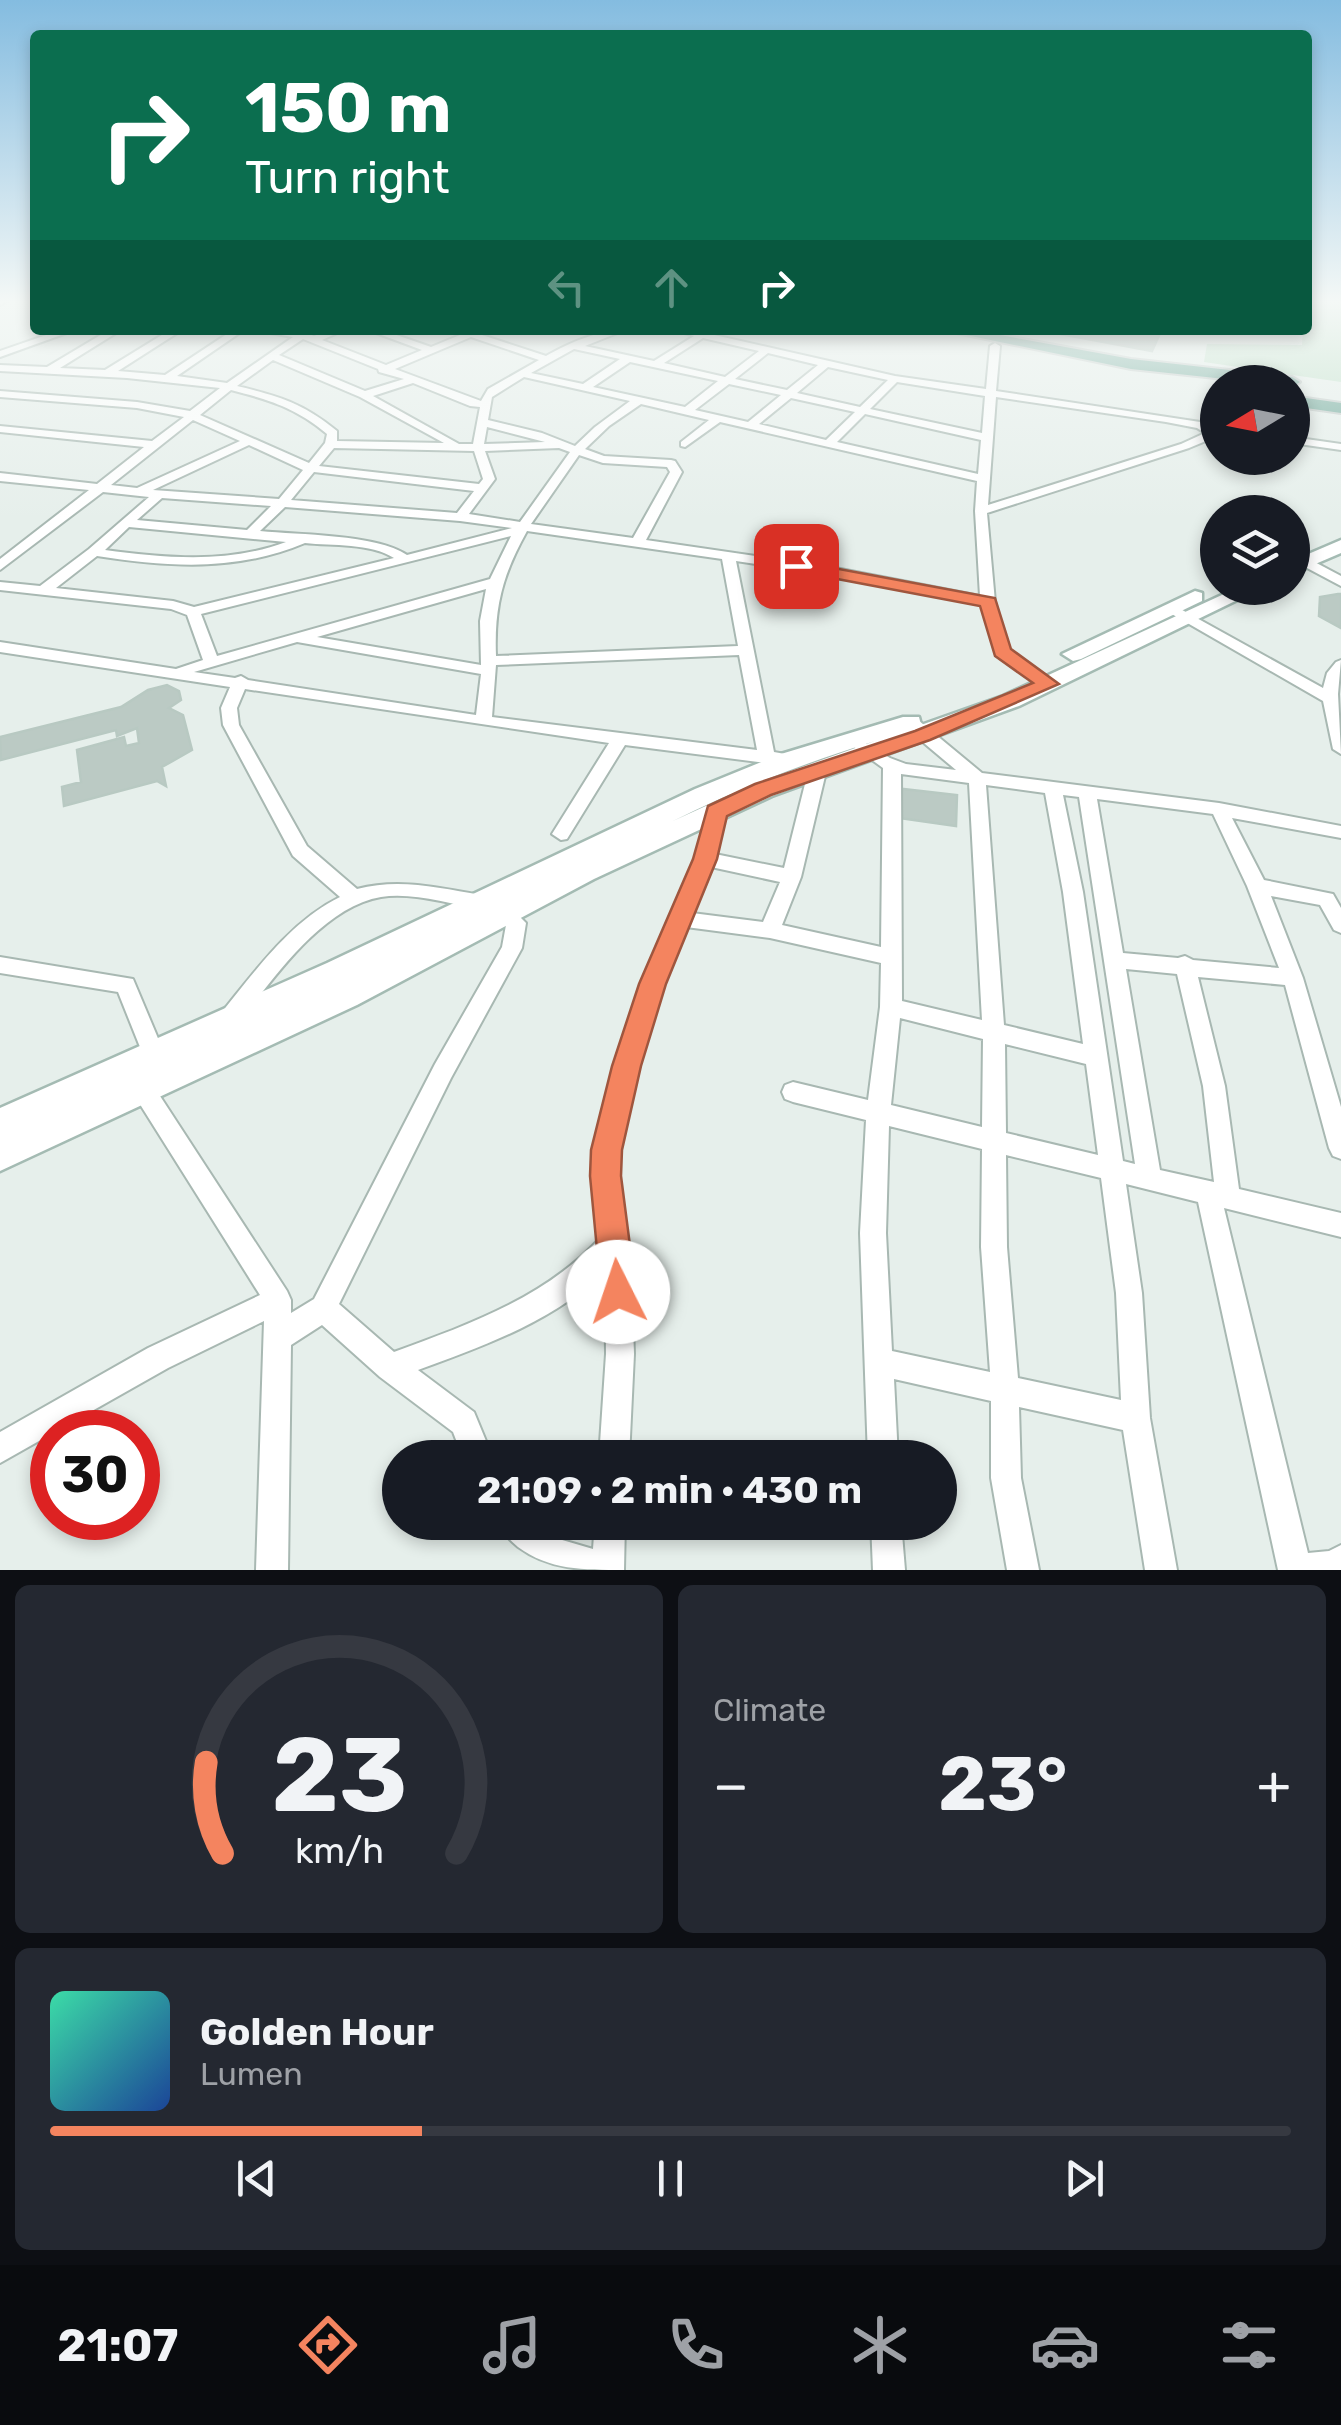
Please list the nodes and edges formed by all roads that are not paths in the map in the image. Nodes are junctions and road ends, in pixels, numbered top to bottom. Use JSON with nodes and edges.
{"nodes":[{"id":1,"x":86,"y":373,"type":"edge"},
{"id":2,"x":108,"y":373,"type":"edge"},
{"id":3,"x":174,"y":373,"type":"edge"},
{"id":4,"x":246,"y":373,"type":"edge"},
{"id":5,"x":313,"y":373,"type":"edge"},
{"id":6,"x":393,"y":373,"type":"edge"},
{"id":7,"x":518,"y":373,"type":"edge"},
{"id":8,"x":526,"y":373,"type":"edge"},
{"id":9,"x":606,"y":373,"type":"edge"},
{"id":10,"x":694,"y":373,"type":"edge"},
{"id":11,"x":735,"y":373,"type":"edge"},
{"id":12,"x":814,"y":373,"type":"edge"},
{"id":13,"x":866,"y":373,"type":"edge"},
{"id":14,"x":994,"y":373,"type":"edge"},
{"id":15,"x":1163,"y":373,"type":"edge"},
{"id":16,"x":1167,"y":373,"type":"edge"},
{"id":17,"x":105,"y":375,"type":"junction"},
{"id":18,"x":1186,"y":377,"type":"junction"},
{"id":19,"x":1200,"y":378,"type":"edge"},
{"id":20,"x":1200,"y":379,"type":"edge"},
{"id":21,"x":164,"y":380,"type":"junction"},
{"id":22,"x":413,"y":380,"type":"junction"},
{"id":23,"x":726,"y":380,"type":"junction"},
{"id":24,"x":895,"y":380,"type":"junction"},
{"id":25,"x":1200,"y":381,"type":"edge"},
{"id":26,"x":231,"y":385,"type":"junction"},
{"id":27,"x":587,"y":386,"type":"junction"},
{"id":28,"x":788,"y":394,"type":"junction"},
{"id":29,"x":1310,"y":394,"type":"edge"},
{"id":30,"x":364,"y":395,"type":"junction"},
{"id":31,"x":2,"y":396,"type":"edge"},
{"id":32,"x":993,"y":396,"type":"junction"},
{"id":33,"x":641,"y":398,"type":"junction"},
{"id":34,"x":1341,"y":402,"type":"edge"},
{"id":35,"x":485,"y":404,"type":"junction"},
{"id":36,"x":689,"y":409,"type":"junction"},
{"id":37,"x":864,"y":411,"type":"junction"},
{"id":38,"x":192,"y":415,"type":"junction"},
{"id":39,"x":719,"y":417,"type":"junction"},
{"id":40,"x":481,"y":422,"type":"junction"},
{"id":41,"x":751,"y":425,"type":"junction"},
{"id":42,"x":1200,"y":428,"type":"edge"},
{"id":43,"x":0,"y":430,"type":"edge"},
{"id":44,"x":987,"y":438,"type":"junction"},
{"id":45,"x":1200,"y":440,"type":"edge"},
{"id":46,"x":249,"y":441,"type":"junction"},
{"id":47,"x":1310,"y":443,"type":"edge"},
{"id":48,"x":331,"y":444,"type":"junction"},
{"id":49,"x":685,"y":444,"type":"dead end"},
{"id":50,"x":828,"y":444,"type":"junction"},
{"id":51,"x":154,"y":445,"type":"junction"},
{"id":52,"x":560,"y":445,"type":"junction"},
{"id":53,"x":459,"y":447,"type":"junction"},
{"id":54,"x":478,"y":447,"type":"junction"},
{"id":55,"x":1341,"y":447,"type":"edge"},
{"id":56,"x":536,"y":448,"type":"junction"},
{"id":57,"x":572,"y":456,"type":"junction"},
{"id":58,"x":309,"y":468,"type":"junction"},
{"id":59,"x":0,"y":477,"type":"edge"},
{"id":60,"x":983,"y":479,"type":"junction"},
{"id":61,"x":102,"y":486,"type":"junction"},
{"id":62,"x":484,"y":488,"type":"junction"},
{"id":63,"x":139,"y":492,"type":"junction"},
{"id":64,"x":159,"y":494,"type":"junction"},
{"id":65,"x":284,"y":501,"type":"junction"},
{"id":66,"x":981,"y":511,"type":"junction"},
{"id":67,"x":460,"y":516,"type":"junction"},
{"id":68,"x":126,"y":523,"type":"junction"},
{"id":69,"x":523,"y":528,"type":"junction"},
{"id":70,"x":1341,"y":533,"type":"edge"},
{"id":71,"x":250,"y":534,"type":"junction"},
{"id":72,"x":305,"y":539,"type":"junction"},
{"id":73,"x":638,"y":542,"type":"junction"},
{"id":74,"x":1341,"y":546,"type":"edge"},
{"id":75,"x":1310,"y":551,"type":"edge"},
{"id":76,"x":94,"y":552,"type":"junction"},
{"id":77,"x":1310,"y":555,"type":"edge"},
{"id":78,"x":728,"y":556,"type":"junction"},
{"id":79,"x":406,"y":560,"type":"junction"},
{"id":80,"x":0,"y":566,"type":"edge"},
{"id":81,"x":1310,"y":566,"type":"edge"},
{"id":82,"x":495,"y":582,"type":"junction"},
{"id":83,"x":1341,"y":582,"type":"edge"},
{"id":84,"x":0,"y":586,"type":"edge"},
{"id":85,"x":43,"y":591,"type":"junction"},
{"id":86,"x":1200,"y":598,"type":"edge"},
{"id":87,"x":988,"y":602,"type":"junction"},
{"id":88,"x":1201,"y":605,"type":"edge"},
{"id":89,"x":193,"y":612,"type":"junction"},
{"id":90,"x":1180,"y":612,"type":"junction"},
{"id":91,"x":290,"y":637,"type":"junction"},
{"id":92,"x":0,"y":646,"type":"edge"},
{"id":93,"x":746,"y":650,"type":"junction"},
{"id":94,"x":211,"y":660,"type":"junction"},
{"id":95,"x":1341,"y":665,"type":"edge"},
{"id":96,"x":488,"y":666,"type":"junction"},
{"id":97,"x":180,"y":671,"type":"junction"},
{"id":98,"x":1039,"y":680,"type":"junction"},
{"id":99,"x":241,"y":681,"type":"junction"},
{"id":100,"x":1331,"y":698,"type":"junction"},
{"id":101,"x":483,"y":721,"type":"junction"},
{"id":102,"x":916,"y":729,"type":"junction"},
{"id":103,"x":621,"y":738,"type":"junction"},
{"id":104,"x":1341,"y":750,"type":"edge"},
{"id":105,"x":872,"y":753,"type":"junction"},
{"id":106,"x":778,"y":758,"type":"junction"},
{"id":107,"x":817,"y":772,"type":"junction"},
{"id":108,"x":977,"y":778,"type":"junction"},
{"id":109,"x":1053,"y":789,"type":"junction"},
{"id":110,"x":1088,"y":792,"type":"junction"},
{"id":111,"x":1220,"y":809,"type":"junction"},
{"id":112,"x":716,"y":811,"type":"junction"},
{"id":113,"x":1341,"y":832,"type":"edge"},
{"id":114,"x":561,"y":834,"type":"dead end"},
{"id":115,"x":705,"y":859,"type":"junction"},
{"id":116,"x":791,"y":877,"type":"junction"},
{"id":117,"x":1257,"y":886,"type":"junction"},
{"id":118,"x":352,"y":896,"type":"junction"},
{"id":119,"x":491,"y":904,"type":"junction"},
{"id":120,"x":679,"y":919,"type":"junction"},
{"id":121,"x":1341,"y":925,"type":"edge"},
{"id":122,"x":770,"y":930,"type":"junction"},
{"id":123,"x":892,"y":958,"type":"junction"},
{"id":124,"x":1116,"y":960,"type":"junction"},
{"id":125,"x":1185,"y":964,"type":"junction"},
{"id":126,"x":0,"y":965,"type":"edge"},
{"id":127,"x":1293,"y":978,"type":"junction"},
{"id":128,"x":890,"y":1006,"type":"junction"},
{"id":129,"x":226,"y":1022,"type":"junction"},
{"id":130,"x":994,"y":1032,"type":"junction"},
{"id":131,"x":154,"y":1056,"type":"junction"},
{"id":132,"x":1096,"y":1057,"type":"junction"},
{"id":133,"x":126,"y":1068,"type":"junction"},
{"id":134,"x":145,"y":1090,"type":"junction"},
{"id":135,"x":793,"y":1092,"type":"dead end"},
{"id":136,"x":878,"y":1113,"type":"junction"},
{"id":137,"x":0,"y":1124,"type":"edge"},
{"id":138,"x":995,"y":1139,"type":"junction"},
{"id":139,"x":1340,"y":1144,"type":"edge"},
{"id":140,"x":0,"y":1155,"type":"edge"},
{"id":141,"x":1110,"y":1169,"type":"junction"},
{"id":142,"x":1149,"y":1177,"type":"junction"},
{"id":143,"x":1218,"y":1194,"type":"junction"},
{"id":144,"x":1341,"y":1225,"type":"edge"},
{"id":145,"x":614,"y":1240,"type":"junction"},
{"id":146,"x":278,"y":1300,"type":"junction"},
{"id":147,"x":323,"y":1308,"type":"junction"},
{"id":148,"x":280,"y":1336,"type":"junction"},
{"id":149,"x":878,"y":1362,"type":"junction"},
{"id":150,"x":390,"y":1366,"type":"junction"},
{"id":151,"x":1005,"y":1391,"type":"junction"},
{"id":152,"x":1136,"y":1418,"type":"junction"},
{"id":153,"x":471,"y":1440,"type":"edge"},
{"id":154,"x":615,"y":1440,"type":"edge"},
{"id":155,"x":882,"y":1440,"type":"edge"},
{"id":156,"x":0,"y":1448,"type":"edge"},
{"id":157,"x":533,"y":1540,"type":"edge"},
{"id":158,"x":609,"y":1540,"type":"edge"},
{"id":159,"x":887,"y":1540,"type":"edge"},
{"id":160,"x":1336,"y":1566,"type":"edge"},
{"id":161,"x":272,"y":1570,"type":"edge"},
{"id":162,"x":608,"y":1570,"type":"edge"},
{"id":163,"x":889,"y":1570,"type":"edge"},
{"id":164,"x":1022,"y":1570,"type":"edge"},
{"id":165,"x":1161,"y":1570,"type":"edge"},
{"id":166,"x":1295,"y":1570,"type":"edge"}],
"edges":[{"from":1,"to":17,"type":"street"},
{"from":2,"to":17,"type":"street"},
{"from":3,"to":21,"type":"street"},
{"from":4,"to":26,"type":"street"},
{"from":5,"to":30,"type":"street"},
{"from":6,"to":22,"type":"street"},
{"from":7,"to":35,"type":"street"},
{"from":8,"to":27,"type":"street"},
{"from":9,"to":27,"type":"street"},
{"from":10,"to":23,"type":"street"},
{"from":11,"to":23,"type":"street"},
{"from":12,"to":28,"type":"street"},
{"from":13,"to":24,"type":"street"},
{"from":14,"to":32,"type":"street"},
{"from":15,"to":18,"type":"main road"},
{"from":16,"to":18,"type":"main road"},
{"from":17,"to":21,"type":"street"},
{"from":18,"to":19,"type":"main road"},
{"from":18,"to":20,"type":"main road"},
{"from":18,"to":25,"type":"main road"},
{"from":21,"to":26,"type":"street"},
{"from":22,"to":30,"type":"street"},
{"from":22,"to":35,"type":"street"},
{"from":23,"to":28,"type":"street"},
{"from":23,"to":36,"type":"street"},
{"from":24,"to":32,"type":"street"},
{"from":24,"to":37,"type":"street"},
{"from":26,"to":38,"type":"street"},
{"from":26,"to":48,"type":"street"},
{"from":27,"to":33,"type":"street"},
{"from":28,"to":37,"type":"street"},
{"from":28,"to":41,"type":"street"},
{"from":29,"to":34,"type":"main road"},
{"from":30,"to":53,"type":"street"},
{"from":31,"to":38,"type":"street"},
{"from":32,"to":42,"type":"street"},
{"from":32,"to":44,"type":"street"},
{"from":33,"to":36,"type":"street"},
{"from":33,"to":57,"type":"street"},
{"from":35,"to":40,"type":"street"},
{"from":36,"to":39,"type":"street"},
{"from":37,"to":44,"type":"street"},
{"from":37,"to":50,"type":"street"},
{"from":38,"to":46,"type":"street"},
{"from":38,"to":51,"type":"street"},
{"from":39,"to":41,"type":"street"},
{"from":39,"to":49,"type":"street"},
{"from":40,"to":52,"type":"street"},
{"from":40,"to":54,"type":"street"},
{"from":41,"to":50,"type":"street"},
{"from":43,"to":51,"type":"street"},
{"from":44,"to":60,"type":"street"},
{"from":45,"to":66,"type":"street"},
{"from":46,"to":58,"type":"street"},
{"from":46,"to":63,"type":"street"},
{"from":47,"to":55,"type":"street"},
{"from":48,"to":53,"type":"street"},
{"from":48,"to":58,"type":"street"},
{"from":50,"to":60,"type":"street"},
{"from":51,"to":61,"type":"street"},
{"from":52,"to":56,"type":"street"},
{"from":52,"to":57,"type":"street"},
{"from":53,"to":54,"type":"street"},
{"from":54,"to":56,"type":"street"},
{"from":54,"to":62,"type":"street"},
{"from":56,"to":57,"type":"street"},
{"from":57,"to":69,"type":"street"},
{"from":57,"to":73,"type":"street"},
{"from":58,"to":62,"type":"street"},
{"from":58,"to":65,"type":"street"},
{"from":59,"to":61,"type":"street"},
{"from":60,"to":66,"type":"street"},
{"from":61,"to":63,"type":"street"},
{"from":61,"to":80,"type":"street"},
{"from":62,"to":67,"type":"street"},
{"from":63,"to":64,"type":"street"},
{"from":64,"to":65,"type":"street"},
{"from":64,"to":68,"type":"street"},
{"from":65,"to":67,"type":"street"},
{"from":65,"to":71,"type":"street"},
{"from":66,"to":87,"type":"street"},
{"from":67,"to":69,"type":"street"},
{"from":68,"to":71,"type":"street"},
{"from":68,"to":76,"type":"street"},
{"from":69,"to":73,"type":"street"},
{"from":69,"to":79,"type":"street"},
{"from":69,"to":82,"type":"street"},
{"from":70,"to":75,"type":"main road"},
{"from":71,"to":72,"type":"street"},
{"from":72,"to":76,"type":"street"},
{"from":72,"to":79,"type":"street"},
{"from":73,"to":78,"type":"street"},
{"from":74,"to":77,"type":"main road"},
{"from":76,"to":85,"type":"street"},
{"from":78,"to":87,"type":"street"},
{"from":78,"to":93,"type":"street"},
{"from":79,"to":89,"type":"street"},
{"from":81,"to":83,"type":"street"},
{"from":82,"to":91,"type":"street"},
{"from":82,"to":96,"type":"street"},
{"from":84,"to":85,"type":"street"},
{"from":85,"to":89,"type":"street"},
{"from":86,"to":90,"type":"main road"},
{"from":87,"to":98,"type":"street"},
{"from":88,"to":90,"type":"main road"},
{"from":89,"to":94,"type":"street"},
{"from":90,"to":98,"type":"main road"},
{"from":90,"to":100,"type":"street"},
{"from":91,"to":94,"type":"street"},
{"from":91,"to":96,"type":"street"},
{"from":92,"to":97,"type":"street"},
{"from":93,"to":96,"type":"street"},
{"from":93,"to":106,"type":"street"},
{"from":94,"to":97,"type":"street"},
{"from":95,"to":100,"type":"street"},
{"from":96,"to":101,"type":"street"},
{"from":97,"to":99,"type":"street"},
{"from":98,"to":102,"type":"main road"},
{"from":99,"to":101,"type":"street"},
{"from":99,"to":118,"type":"street"},
{"from":100,"to":104,"type":"street"},
{"from":101,"to":103,"type":"street"},
{"from":102,"to":105,"type":"main road"},
{"from":102,"to":108,"type":"street"},
{"from":103,"to":106,"type":"street"},
{"from":103,"to":114,"type":"street"},
{"from":105,"to":106,"type":"main road"},
{"from":105,"to":107,"type":"main road"},
{"from":105,"to":108,"type":"street"},
{"from":105,"to":123,"type":"street"},
{"from":106,"to":119,"type":"main road"},
{"from":107,"to":112,"type":"main road"},
{"from":107,"to":116,"type":"street"},
{"from":108,"to":109,"type":"street"},
{"from":108,"to":130,"type":"street"},
{"from":109,"to":110,"type":"street"},
{"from":109,"to":132,"type":"street"},
{"from":110,"to":111,"type":"street"},
{"from":110,"to":124,"type":"street"},
{"from":111,"to":113,"type":"street"},
{"from":111,"to":117,"type":"street"},
{"from":112,"to":115,"type":"street"},
{"from":112,"to":119,"type":"main road"},
{"from":115,"to":116,"type":"street"},
{"from":115,"to":120,"type":"street"},
{"from":116,"to":122,"type":"street"},
{"from":117,"to":121,"type":"street"},
{"from":117,"to":127,"type":"street"},
{"from":118,"to":119,"type":"street"},
{"from":118,"to":129,"type":"street"},
{"from":119,"to":129,"type":"main road"},
{"from":119,"to":134,"type":"main road"},
{"from":119,"to":147,"type":"street"},
{"from":120,"to":122,"type":"street"},
{"from":120,"to":145,"type":"street"},
{"from":122,"to":123,"type":"street"},
{"from":123,"to":128,"type":"street"},
{"from":124,"to":125,"type":"street"},
{"from":124,"to":142,"type":"street"},
{"from":125,"to":127,"type":"street"},
{"from":125,"to":143,"type":"street"},
{"from":126,"to":131,"type":"street"},
{"from":127,"to":139,"type":"street"},
{"from":128,"to":130,"type":"street"},
{"from":128,"to":136,"type":"street"},
{"from":129,"to":131,"type":"main road"},
{"from":130,"to":132,"type":"street"},
{"from":130,"to":138,"type":"street"},
{"from":131,"to":133,"type":"main road"},
{"from":132,"to":141,"type":"street"},
{"from":133,"to":134,"type":"street"},
{"from":133,"to":137,"type":"main road"},
{"from":134,"to":140,"type":"main road"},
{"from":134,"to":146,"type":"street"},
{"from":135,"to":136,"type":"street"},
{"from":136,"to":138,"type":"street"},
{"from":136,"to":149,"type":"street"},
{"from":138,"to":141,"type":"street"},
{"from":138,"to":151,"type":"street"},
{"from":141,"to":142,"type":"street"},
{"from":141,"to":152,"type":"street"},
{"from":142,"to":143,"type":"street"},
{"from":143,"to":144,"type":"street"},
{"from":143,"to":166,"type":"street"},
{"from":145,"to":150,"type":"street"},
{"from":145,"to":154,"type":"street"},
{"from":146,"to":148,"type":"street"},
{"from":146,"to":156,"type":"street"},
{"from":147,"to":148,"type":"street"},
{"from":147,"to":150,"type":"street"},
{"from":148,"to":161,"type":"street"},
{"from":149,"to":151,"type":"street"},
{"from":149,"to":155,"type":"street"},
{"from":150,"to":153,"type":"street"},
{"from":151,"to":152,"type":"street"},
{"from":151,"to":164,"type":"street"},
{"from":152,"to":165,"type":"street"},
{"from":157,"to":162,"type":"street"},
{"from":158,"to":162,"type":"street"},
{"from":159,"to":163,"type":"street"},
{"from":160,"to":166,"type":"street"}]}
